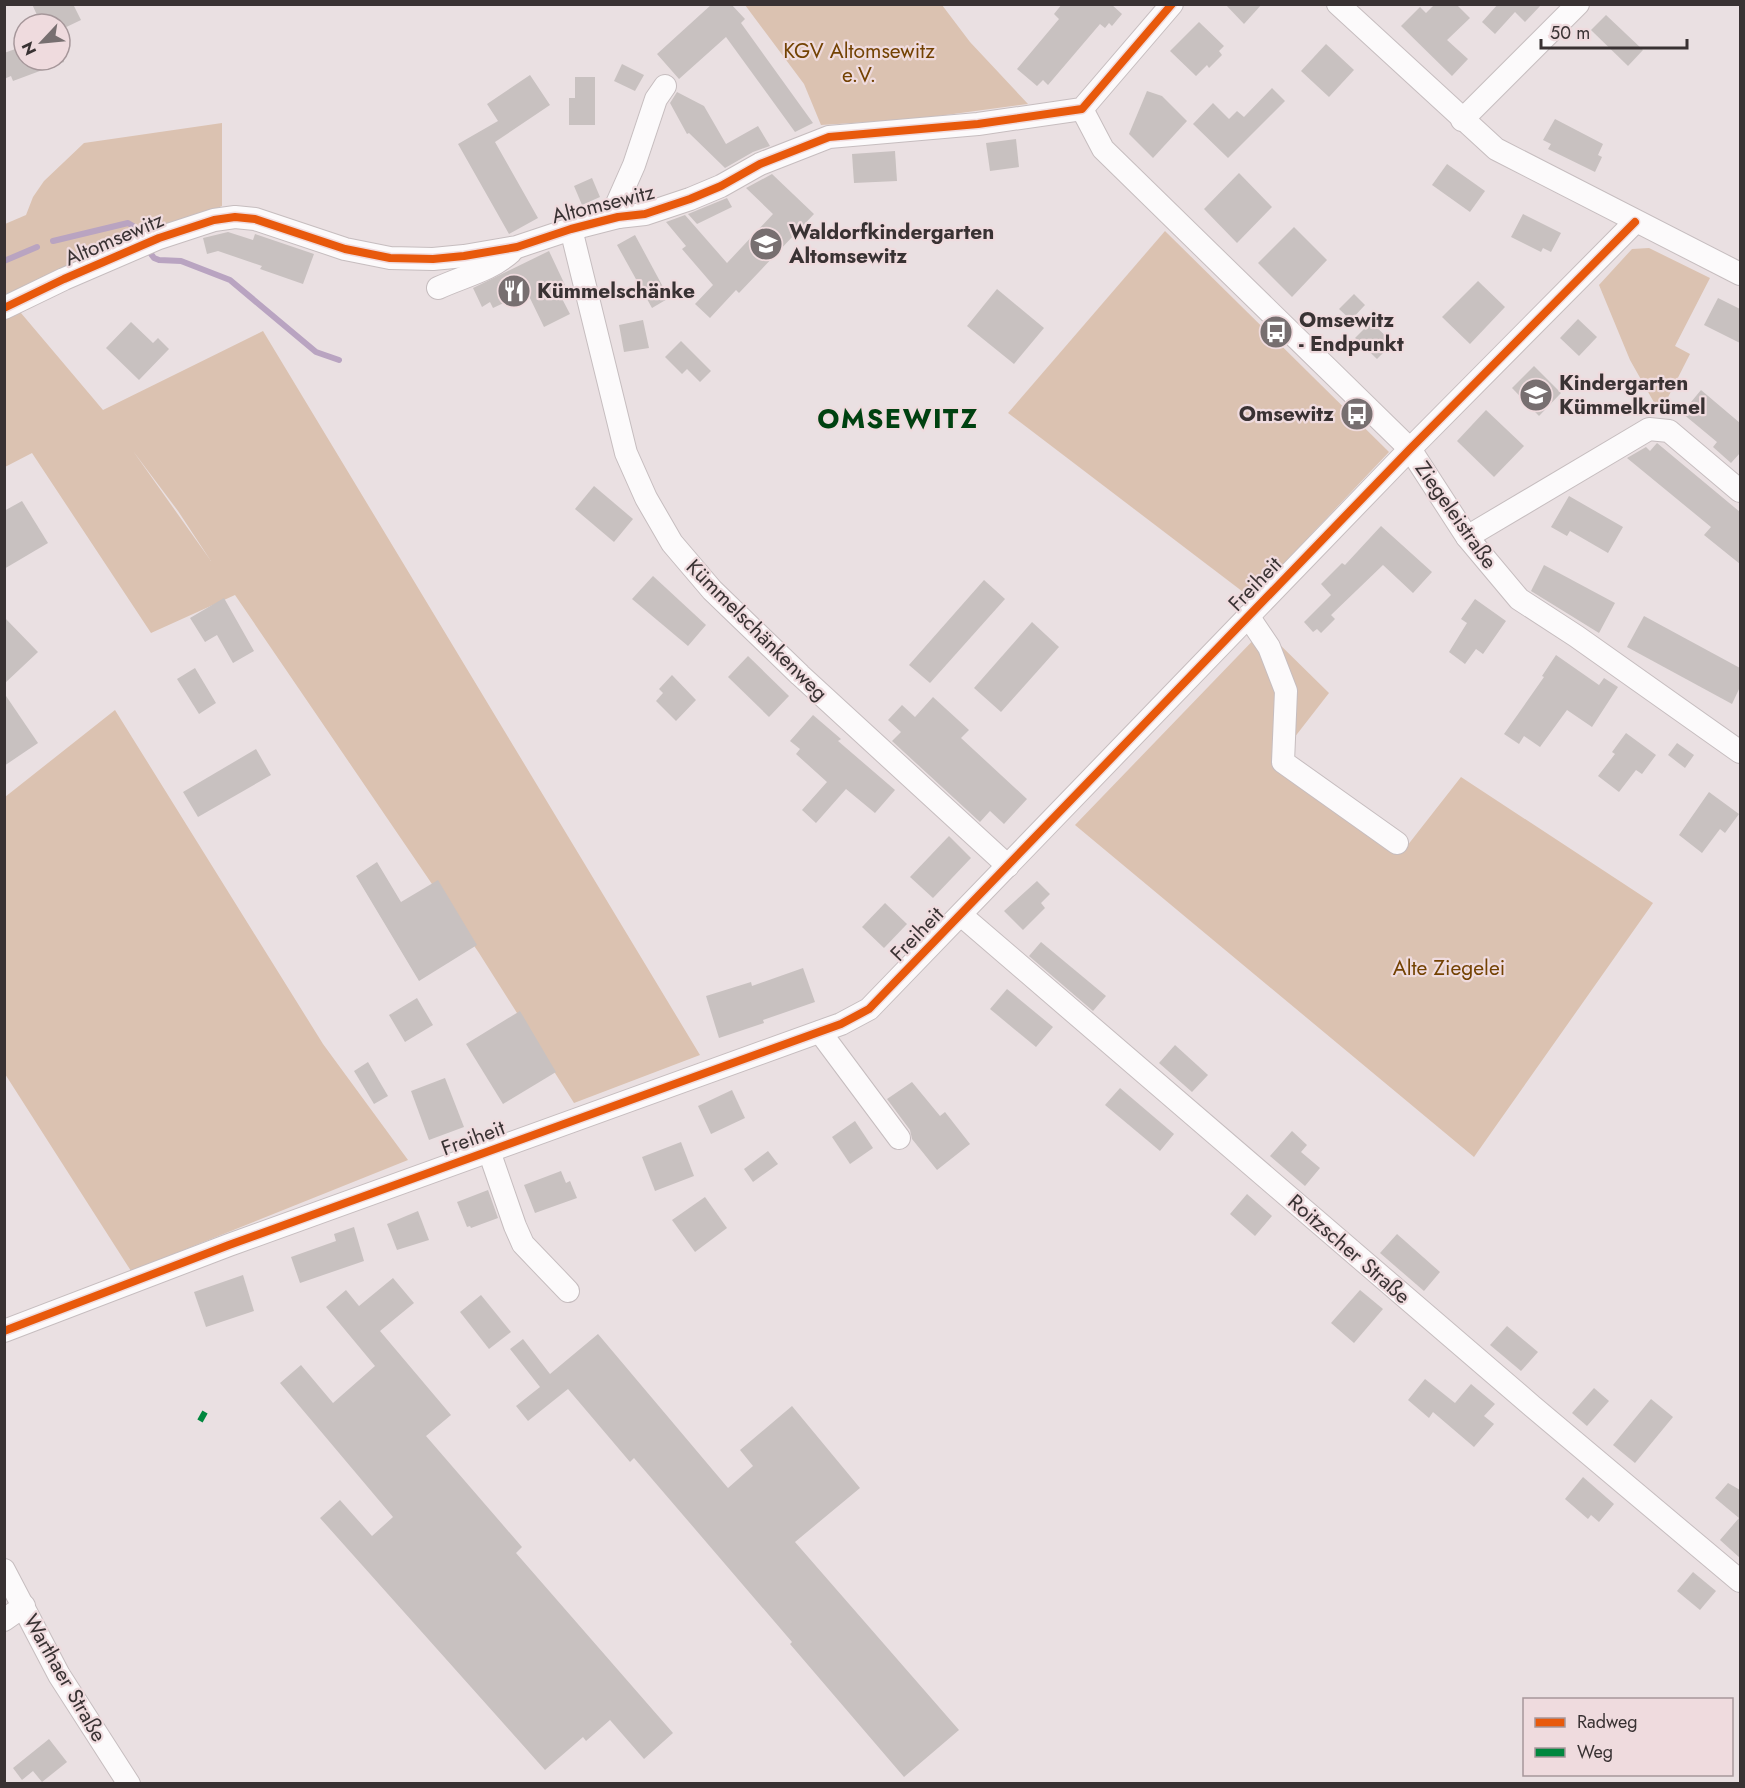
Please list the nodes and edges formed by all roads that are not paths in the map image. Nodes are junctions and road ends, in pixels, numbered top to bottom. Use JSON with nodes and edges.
{"nodes":[{"id":1,"x":1172,"y":4,"type":"edge"},
{"id":2,"x":1338,"y":4,"type":"edge"},
{"id":3,"x":1578,"y":4,"type":"edge"},
{"id":4,"x":665,"y":86,"type":"dead end"},
{"id":5,"x":1082,"y":109,"type":"junction"},
{"id":6,"x":1462,"y":120,"type":"junction"},
{"id":7,"x":618,"y":218,"type":"junction"},
{"id":8,"x":1635,"y":222,"type":"junction"},
{"id":9,"x":571,"y":229,"type":"junction"},
{"id":10,"x":517,"y":247,"type":"junction"},
{"id":11,"x":1738,"y":268,"type":"edge"},
{"id":12,"x":438,"y":288,"type":"dead end"},
{"id":13,"x":4,"y":308,"type":"edge"},
{"id":14,"x":1410,"y":449,"type":"junction"},
{"id":15,"x":1740,"y":491,"type":"edge"},
{"id":16,"x":1467,"y":537,"type":"junction"},
{"id":17,"x":1248,"y":616,"type":"junction"},
{"id":18,"x":1740,"y":752,"type":"edge"},
{"id":19,"x":1397,"y":843,"type":"dead end"},
{"id":20,"x":1008,"y":866,"type":"junction"},
{"id":21,"x":961,"y":915,"type":"junction"},
{"id":22,"x":820,"y":1032,"type":"junction"},
{"id":23,"x":899,"y":1138,"type":"dead end"},
{"id":24,"x":489,"y":1151,"type":"junction"},
{"id":25,"x":568,"y":1291,"type":"dead end"},
{"id":26,"x":4,"y":1331,"type":"edge"},
{"id":27,"x":4,"y":1570,"type":"edge"},
{"id":28,"x":1740,"y":1581,"type":"edge"},
{"id":29,"x":24,"y":1606,"type":"junction"},
{"id":30,"x":4,"y":1620,"type":"edge"},
{"id":31,"x":129,"y":1784,"type":"edge"}],
"edges":[{"from":1,"to":5,"type":"street"},
{"from":2,"to":6,"type":"street"},
{"from":3,"to":6,"type":"street"},
{"from":4,"to":7,"type":"street"},
{"from":5,"to":7,"type":"street","name":"Altomsewitz"},
{"from":5,"to":14,"type":"street","name":"Ziegeleistraße"},
{"from":6,"to":8,"type":"street"},
{"from":7,"to":9,"type":"street","name":"Altomsewitz"},
{"from":8,"to":11,"type":"street"},
{"from":8,"to":14,"type":"street","name":"Freiheit"},
{"from":9,"to":10,"type":"street","name":"Altomsewitz"},
{"from":9,"to":20,"type":"street","name":"Kümmelschänkenweg"},
{"from":10,"to":12,"type":"street"},
{"from":10,"to":13,"type":"street","name":"Altomsewitz"},
{"from":14,"to":16,"type":"street","name":"Ziegeleistraße"},
{"from":14,"to":17,"type":"street","name":"Freiheit"},
{"from":15,"to":16,"type":"street"},
{"from":16,"to":18,"type":"street","name":"Ziegeleistraße"},
{"from":17,"to":19,"type":"street"},
{"from":17,"to":20,"type":"street","name":"Freiheit"},
{"from":20,"to":21,"type":"street","name":"Freiheit"},
{"from":21,"to":22,"type":"street","name":"Freiheit"},
{"from":21,"to":28,"type":"street","name":"Roitzscher Straße"},
{"from":22,"to":23,"type":"street"},
{"from":22,"to":24,"type":"street","name":"Freiheit"},
{"from":24,"to":25,"type":"street"},
{"from":24,"to":26,"type":"street","name":"Freiheit"},
{"from":27,"to":29,"type":"street","name":"Warthaer Straße"},
{"from":29,"to":30,"type":"street"},
{"from":29,"to":31,"type":"street","name":"Warthaer Straße"}]}
